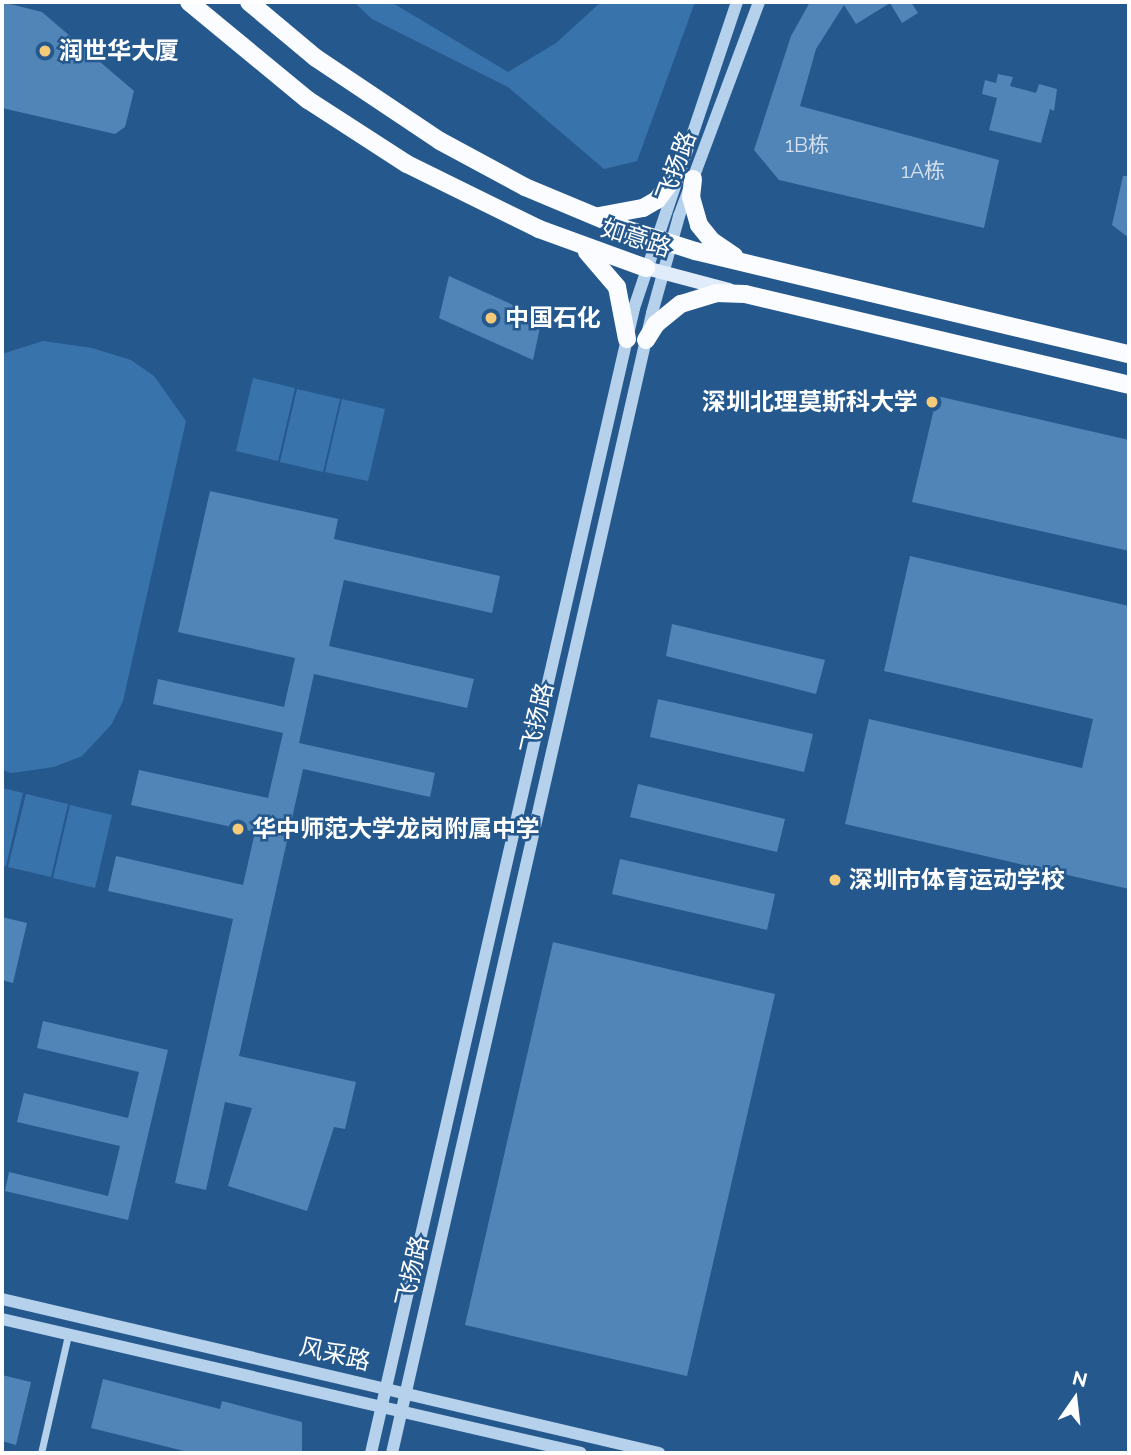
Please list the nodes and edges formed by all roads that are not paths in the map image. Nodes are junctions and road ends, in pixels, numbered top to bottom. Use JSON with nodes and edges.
{"nodes":[{"id":1,"x":188,"y":2,"type":"edge"},
{"id":2,"x":249,"y":2,"type":"edge"},
{"id":3,"x":737,"y":2,"type":"edge"},
{"id":4,"x":758,"y":2,"type":"edge"},
{"id":5,"x":684,"y":177,"type":"junction"},
{"id":6,"x":592,"y":216,"type":"junction"},
{"id":7,"x":663,"y":242,"type":"junction"},
{"id":8,"x":578,"y":245,"type":"junction"},
{"id":9,"x":750,"y":264,"type":"junction"},
{"id":10,"x":655,"y":271,"type":"junction"},
{"id":11,"x":744,"y":294,"type":"junction"},
{"id":12,"x":626,"y":339,"type":"junction"},
{"id":13,"x":646,"y":340,"type":"junction"},
{"id":14,"x":1129,"y":354,"type":"edge"},
{"id":15,"x":1129,"y":386,"type":"edge"},
{"id":16,"x":2,"y":1299,"type":"edge"},
{"id":17,"x":2,"y":1319,"type":"edge"},
{"id":18,"x":68,"y":1335,"type":"junction"},
{"id":19,"x":386,"y":1388,"type":"junction"},
{"id":20,"x":406,"y":1392,"type":"junction"},
{"id":21,"x":382,"y":1406,"type":"junction"},
{"id":22,"x":402,"y":1411,"type":"junction"},
{"id":23,"x":41,"y":1453,"type":"edge"},
{"id":24,"x":371,"y":1453,"type":"edge"},
{"id":25,"x":392,"y":1453,"type":"edge"},
{"id":26,"x":581,"y":1453,"type":"edge"},
{"id":27,"x":659,"y":1453,"type":"edge"}],
"edges":[{"from":1,"to":8,"type":"main road","name":"如意路"},
{"from":2,"to":6,"type":"main road","name":"如意路"},
{"from":3,"to":5,"type":"street","name":"飞扬路"},
{"from":4,"to":5,"type":"street","name":"飞扬路"},
{"from":5,"to":6,"type":"main road"},
{"from":5,"to":7,"type":"street","name":"飞扬路"},
{"from":5,"to":9,"type":"main road"},
{"from":6,"to":7,"type":"main road","name":"如意路"},
{"from":7,"to":9,"type":"main road","name":"如意路"},
{"from":7,"to":10,"type":"street","name":"飞扬路"},
{"from":8,"to":10,"type":"main road","name":"如意路"},
{"from":8,"to":12,"type":"main road"},
{"from":9,"to":14,"type":"main road","name":"如意路"},
{"from":10,"to":11,"type":"main road","name":"如意路"},
{"from":10,"to":12,"type":"street","name":"飞扬路"},
{"from":10,"to":13,"type":"street","name":"飞扬路"},
{"from":11,"to":13,"type":"main road"},
{"from":11,"to":15,"type":"main road","name":"如意路"},
{"from":12,"to":19,"type":"street","name":"飞扬路"},
{"from":13,"to":20,"type":"street","name":"飞扬路"},
{"from":16,"to":19,"type":"street","name":"风采路"},
{"from":17,"to":18,"type":"street","name":"风采路"},
{"from":18,"to":21,"type":"street","name":"风采路"},
{"from":18,"to":23,"type":"street"},
{"from":19,"to":20,"type":"street","name":"风采路"},
{"from":19,"to":21,"type":"street","name":"飞扬路"},
{"from":20,"to":22,"type":"street","name":"飞扬路"},
{"from":20,"to":27,"type":"street","name":"风采路"},
{"from":21,"to":22,"type":"street","name":"风采路"},
{"from":21,"to":24,"type":"street","name":"飞扬路"},
{"from":22,"to":25,"type":"street","name":"飞扬路"},
{"from":22,"to":26,"type":"street","name":"风采路"}]}
